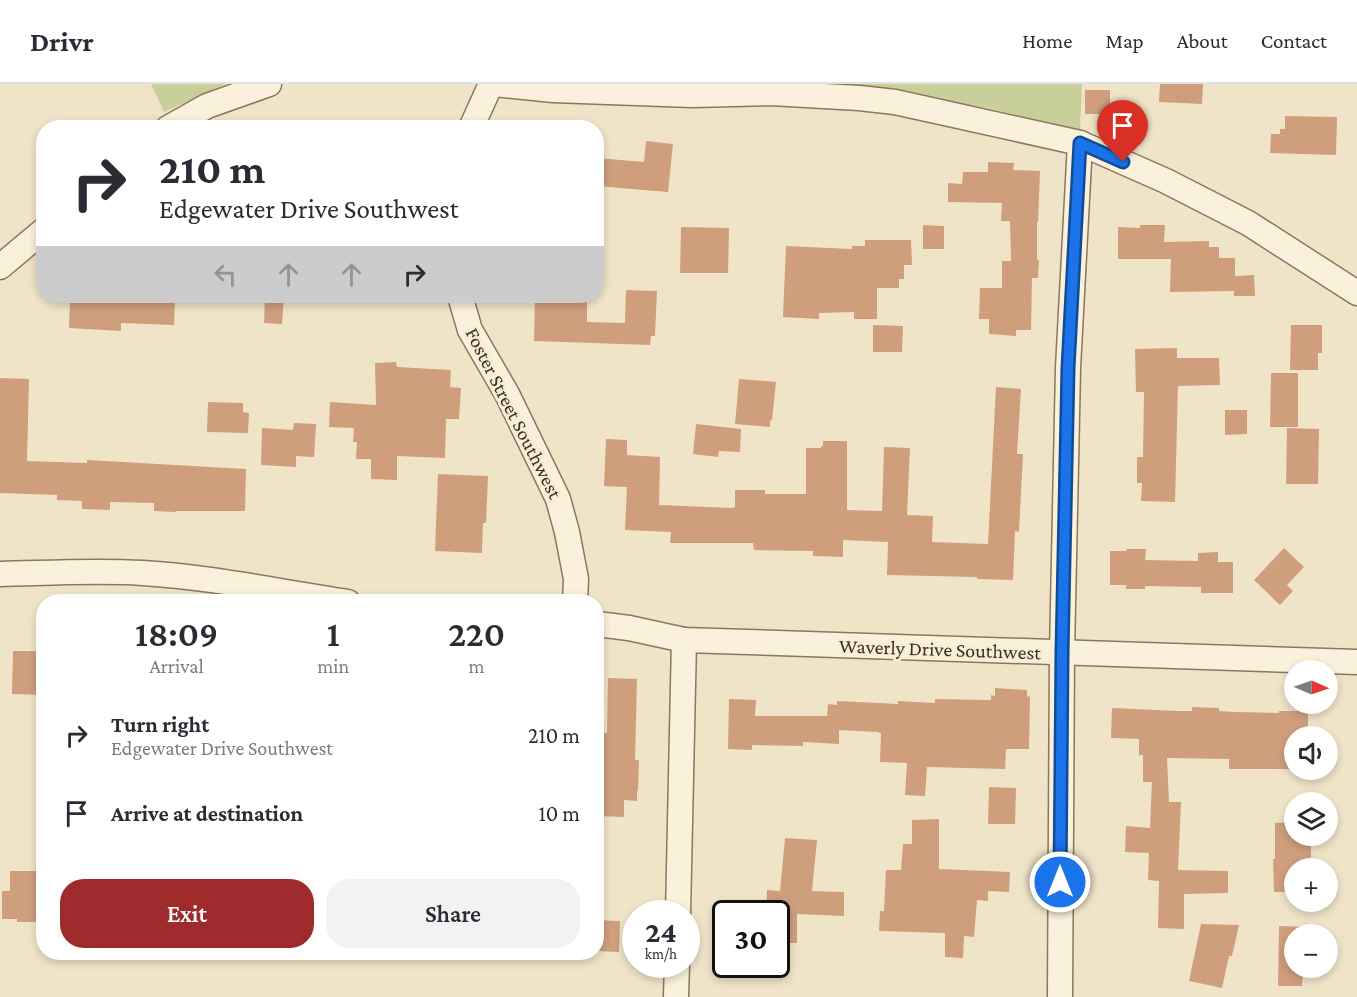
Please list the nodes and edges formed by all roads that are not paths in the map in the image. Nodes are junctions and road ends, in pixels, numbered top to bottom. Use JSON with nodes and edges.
{"nodes":[{"id":1,"x":269,"y":84,"type":"edge"},
{"id":2,"x":492,"y":84,"type":"edge"},
{"id":3,"x":182,"y":120,"type":"edge"},
{"id":4,"x":475,"y":120,"type":"edge"},
{"id":5,"x":1080,"y":143,"type":"junction"},
{"id":6,"x":36,"y":237,"type":"edge"},
{"id":7,"x":0,"y":267,"type":"edge"},
{"id":8,"x":1357,"y":293,"type":"edge"},
{"id":9,"x":462,"y":303,"type":"edge"},
{"id":10,"x":0,"y":574,"type":"edge"},
{"id":11,"x":296,"y":594,"type":"edge"},
{"id":12,"x":575,"y":594,"type":"edge"},
{"id":13,"x":604,"y":625,"type":"edge"},
{"id":14,"x":684,"y":640,"type":"junction"},
{"id":15,"x":1062,"y":653,"type":"junction"},
{"id":16,"x":1357,"y":662,"type":"edge"},
{"id":17,"x":678,"y":900,"type":"edge"},
{"id":18,"x":677,"y":978,"type":"edge"},
{"id":19,"x":676,"y":997,"type":"edge"},
{"id":20,"x":1060,"y":997,"type":"edge"}],
"edges":[{"from":1,"to":3,"type":"street"},
{"from":2,"to":4,"type":"street"},
{"from":2,"to":5,"type":"street"},
{"from":5,"to":8,"type":"street"},
{"from":5,"to":15,"type":"street"},
{"from":6,"to":7,"type":"street"},
{"from":9,"to":12,"type":"street","name":"Foster Street Southwest"},
{"from":10,"to":11,"type":"street"},
{"from":13,"to":14,"type":"street","name":"Waverly Drive Southwest"},
{"from":14,"to":15,"type":"street","name":"Waverly Drive Southwest"},
{"from":14,"to":17,"type":"street"},
{"from":15,"to":16,"type":"street","name":"Waverly Drive Southwest"},
{"from":15,"to":20,"type":"street"},
{"from":18,"to":19,"type":"street"}]}
